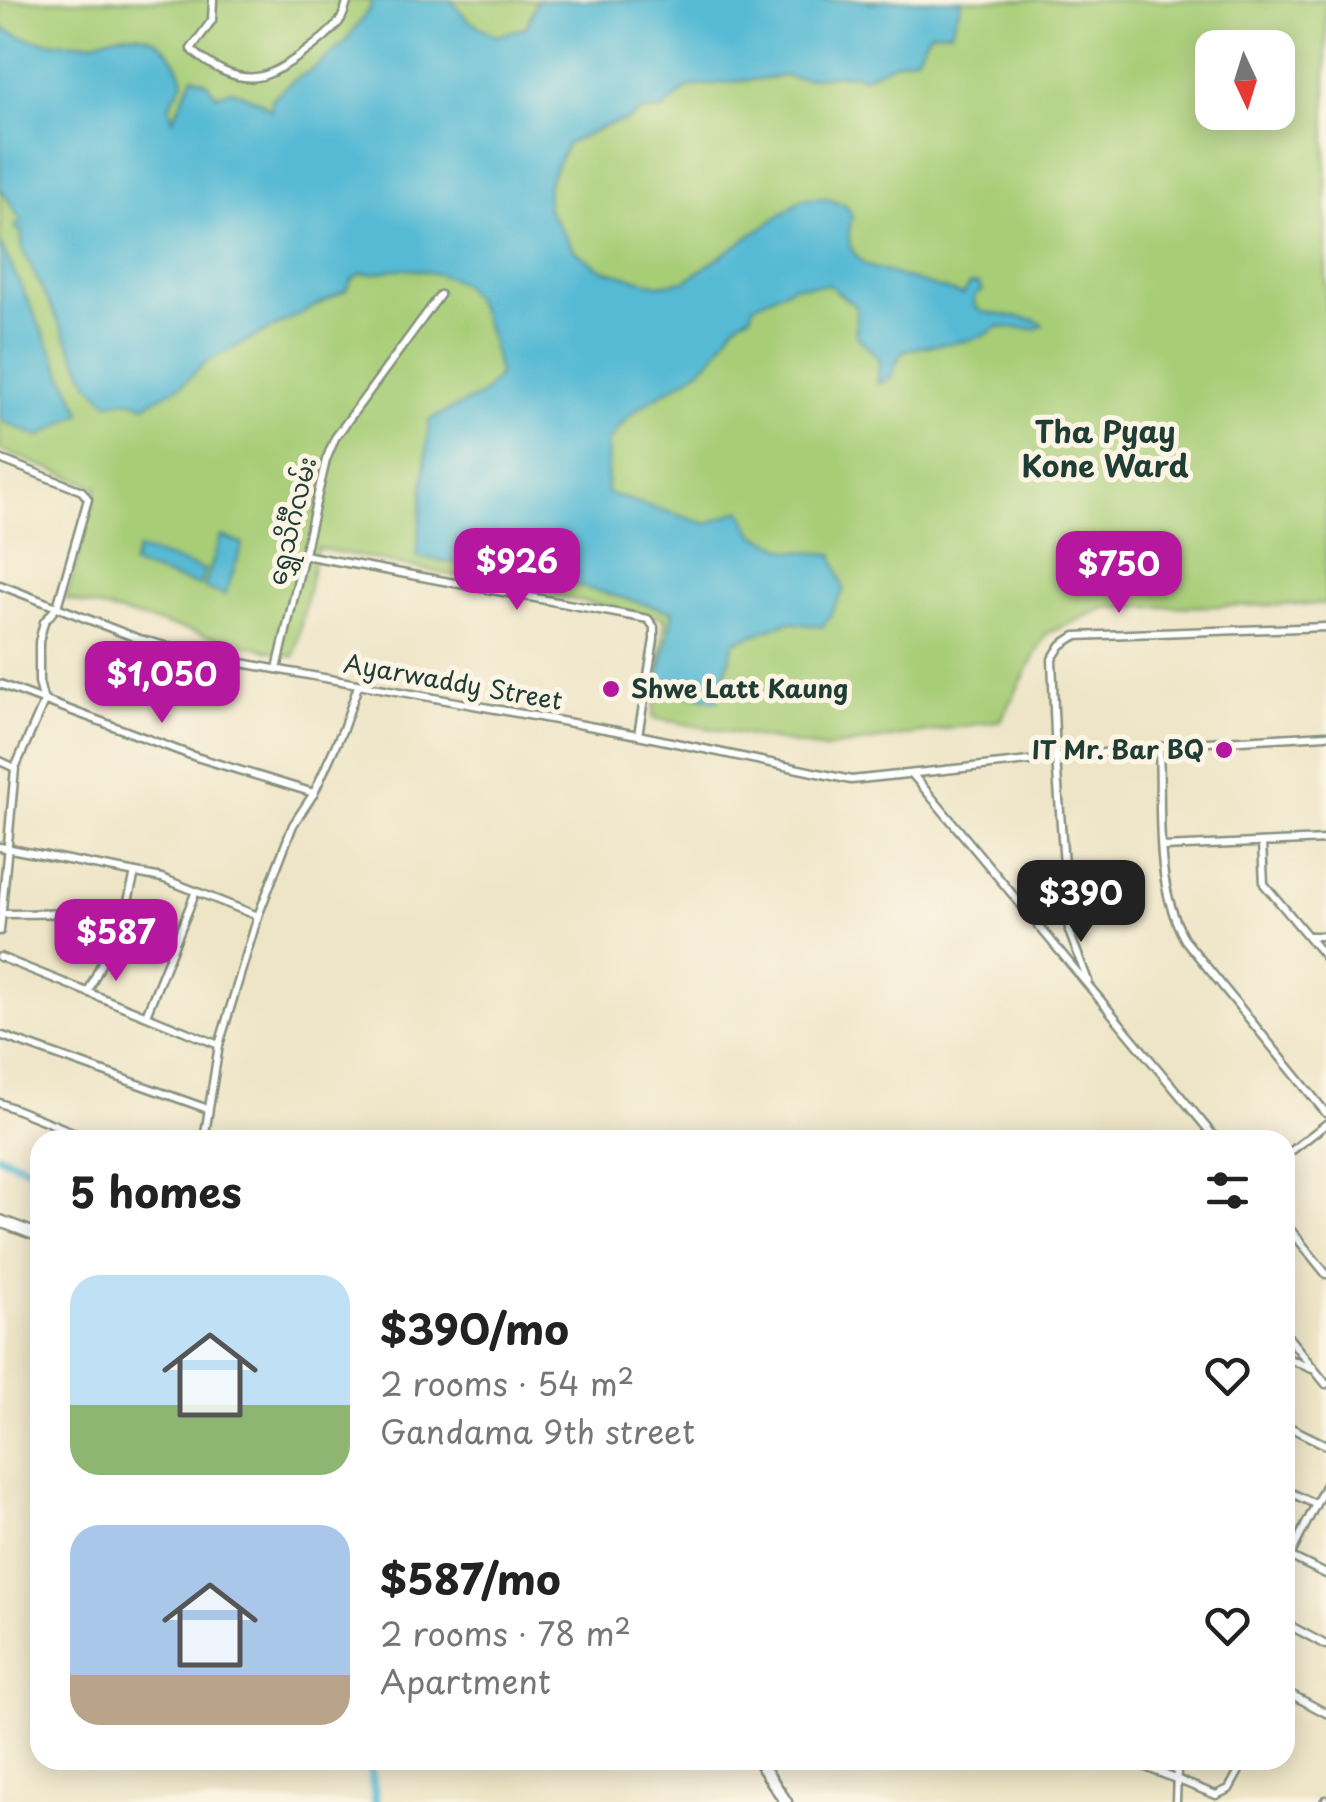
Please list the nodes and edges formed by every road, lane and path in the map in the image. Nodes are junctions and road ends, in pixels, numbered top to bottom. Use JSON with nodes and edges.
{"nodes":[{"id":1,"x":214,"y":0,"type":"edge"},
{"id":2,"x":348,"y":0,"type":"edge"},
{"id":3,"x":440,"y":295,"type":"dead end"},
{"id":4,"x":0,"y":459,"type":"edge"},
{"id":5,"x":304,"y":555,"type":"junction"},
{"id":6,"x":0,"y":584,"type":"edge"},
{"id":7,"x":57,"y":607,"type":"junction"},
{"id":8,"x":1326,"y":627,"type":"edge"},
{"id":9,"x":277,"y":669,"type":"junction"},
{"id":10,"x":0,"y":684,"type":"edge"},
{"id":11,"x":358,"y":686,"type":"junction"},
{"id":12,"x":44,"y":702,"type":"junction"},
{"id":13,"x":638,"y":735,"type":"junction"},
{"id":14,"x":1326,"y":736,"type":"edge"},
{"id":15,"x":1159,"y":748,"type":"junction"},
{"id":16,"x":1056,"y":759,"type":"junction"},
{"id":17,"x":0,"y":761,"type":"edge"},
{"id":18,"x":15,"y":768,"type":"junction"},
{"id":19,"x":913,"y":775,"type":"junction"},
{"id":20,"x":314,"y":793,"type":"junction"},
{"id":21,"x":1326,"y":840,"type":"edge"},
{"id":22,"x":1262,"y":843,"type":"junction"},
{"id":23,"x":1163,"y":847,"type":"junction"},
{"id":24,"x":4,"y":848,"type":"edge"},
{"id":25,"x":135,"y":873,"type":"junction"},
{"id":26,"x":196,"y":891,"type":"junction"},
{"id":27,"x":125,"y":913,"type":"junction"},
{"id":28,"x":4,"y":914,"type":"junction"},
{"id":29,"x":258,"y":916,"type":"junction"},
{"id":30,"x":0,"y":931,"type":"edge"},
{"id":31,"x":1309,"y":936,"type":"junction"},
{"id":32,"x":1326,"y":936,"type":"edge"},
{"id":33,"x":0,"y":958,"type":"edge"},
{"id":34,"x":1326,"y":958,"type":"edge"},
{"id":35,"x":1088,"y":981,"type":"junction"},
{"id":36,"x":88,"y":992,"type":"junction"},
{"id":37,"x":146,"y":1016,"type":"junction"},
{"id":38,"x":0,"y":1035,"type":"edge"},
{"id":39,"x":218,"y":1044,"type":"junction"},
{"id":40,"x":0,"y":1104,"type":"edge"},
{"id":41,"x":208,"y":1110,"type":"junction"},
{"id":42,"x":1326,"y":1113,"type":"edge"},
{"id":43,"x":1326,"y":1124,"type":"edge"},
{"id":44,"x":67,"y":1130,"type":"edge"},
{"id":45,"x":205,"y":1130,"type":"edge"},
{"id":46,"x":1209,"y":1130,"type":"edge"},
{"id":47,"x":1295,"y":1148,"type":"edge"},
{"id":48,"x":0,"y":1221,"type":"edge"},
{"id":49,"x":30,"y":1232,"type":"edge"},
{"id":50,"x":1295,"y":1234,"type":"edge"},
{"id":51,"x":1295,"y":1238,"type":"edge"},
{"id":52,"x":1298,"y":1238,"type":"junction"},
{"id":53,"x":1326,"y":1274,"type":"edge"},
{"id":54,"x":1295,"y":1346,"type":"edge"},
{"id":55,"x":1295,"y":1361,"type":"edge"},
{"id":56,"x":1313,"y":1369,"type":"junction"},
{"id":57,"x":1326,"y":1384,"type":"edge"},
{"id":58,"x":1295,"y":1429,"type":"edge"},
{"id":59,"x":1326,"y":1445,"type":"edge"},
{"id":60,"x":1326,"y":1484,"type":"edge"},
{"id":61,"x":1295,"y":1495,"type":"edge"},
{"id":62,"x":1316,"y":1504,"type":"junction"},
{"id":63,"x":1295,"y":1542,"type":"edge"},
{"id":64,"x":1295,"y":1558,"type":"edge"},
{"id":65,"x":1326,"y":1574,"type":"edge"},
{"id":66,"x":1295,"y":1628,"type":"edge"},
{"id":67,"x":1326,"y":1645,"type":"edge"},
{"id":68,"x":1295,"y":1696,"type":"edge"},
{"id":69,"x":1326,"y":1713,"type":"edge"},
{"id":70,"x":765,"y":1770,"type":"edge"},
{"id":71,"x":1152,"y":1770,"type":"edge"},
{"id":72,"x":1178,"y":1770,"type":"edge"},
{"id":73,"x":1239,"y":1770,"type":"edge"},
{"id":74,"x":1176,"y":1780,"type":"junction"},
{"id":75,"x":786,"y":1802,"type":"edge"},
{"id":76,"x":1176,"y":1802,"type":"edge"}],
"edges":[{"from":1,"to":2,"type":"street"},
{"from":3,"to":5,"type":"street","name":"ရွှေသိင်္ဂီလမ်း"},
{"from":4,"to":7,"type":"street"},
{"from":5,"to":9,"type":"street","name":"ရွှေသိင်္ဂီလမ်း"},
{"from":5,"to":13,"type":"street"},
{"from":6,"to":7,"type":"street","name":"Ayarwaddy Street"},
{"from":7,"to":9,"type":"street","name":"Ayarwaddy Street"},
{"from":7,"to":12,"type":"street"},
{"from":8,"to":16,"type":"street"},
{"from":9,"to":11,"type":"street","name":"Ayarwaddy Street"},
{"from":10,"to":12,"type":"street"},
{"from":11,"to":13,"type":"street","name":"Ayarwaddy Street"},
{"from":11,"to":20,"type":"street"},
{"from":12,"to":18,"type":"street"},
{"from":12,"to":20,"type":"street"},
{"from":13,"to":19,"type":"street","name":"Ayarwaddy Street"},
{"from":14,"to":15,"type":"street","name":"Ayarwaddy Street"},
{"from":15,"to":16,"type":"street","name":"Ayarwaddy Street"},
{"from":15,"to":23,"type":"street"},
{"from":16,"to":19,"type":"street","name":"Ayarwaddy Street"},
{"from":16,"to":35,"type":"street"},
{"from":17,"to":18,"type":"street"},
{"from":18,"to":24,"type":"street"},
{"from":19,"to":35,"type":"street"},
{"from":20,"to":29,"type":"street"},
{"from":21,"to":22,"type":"street"},
{"from":22,"to":23,"type":"street"},
{"from":22,"to":31,"type":"street"},
{"from":23,"to":42,"type":"street"},
{"from":24,"to":25,"type":"street"},
{"from":24,"to":28,"type":"street"},
{"from":25,"to":26,"type":"street"},
{"from":25,"to":27,"type":"street"},
{"from":26,"to":29,"type":"street"},
{"from":26,"to":37,"type":"street"},
{"from":27,"to":28,"type":"street"},
{"from":27,"to":36,"type":"street"},
{"from":28,"to":30,"type":"street"},
{"from":29,"to":39,"type":"street"},
{"from":31,"to":32,"type":"street"},
{"from":31,"to":34,"type":"street"},
{"from":33,"to":36,"type":"street"},
{"from":35,"to":46,"type":"street"},
{"from":36,"to":37,"type":"street"},
{"from":37,"to":39,"type":"street"},
{"from":38,"to":41,"type":"street"},
{"from":39,"to":41,"type":"street"},
{"from":40,"to":44,"type":"street"},
{"from":41,"to":45,"type":"street"},
{"from":43,"to":47,"type":"street"},
{"from":48,"to":49,"type":"main road"},
{"from":50,"to":52,"type":"street"},
{"from":51,"to":52,"type":"street"},
{"from":52,"to":53,"type":"street"},
{"from":54,"to":56,"type":"street"},
{"from":55,"to":56,"type":"street"},
{"from":56,"to":57,"type":"street"},
{"from":58,"to":59,"type":"street"},
{"from":60,"to":62,"type":"street"},
{"from":61,"to":62,"type":"street"},
{"from":62,"to":63,"type":"street"},
{"from":64,"to":65,"type":"street"},
{"from":66,"to":67,"type":"street"},
{"from":68,"to":69,"type":"street"},
{"from":70,"to":75,"type":"main road"},
{"from":71,"to":74,"type":"street"},
{"from":72,"to":74,"type":"street"},
{"from":73,"to":74,"type":"street"},
{"from":74,"to":76,"type":"street"}]}
